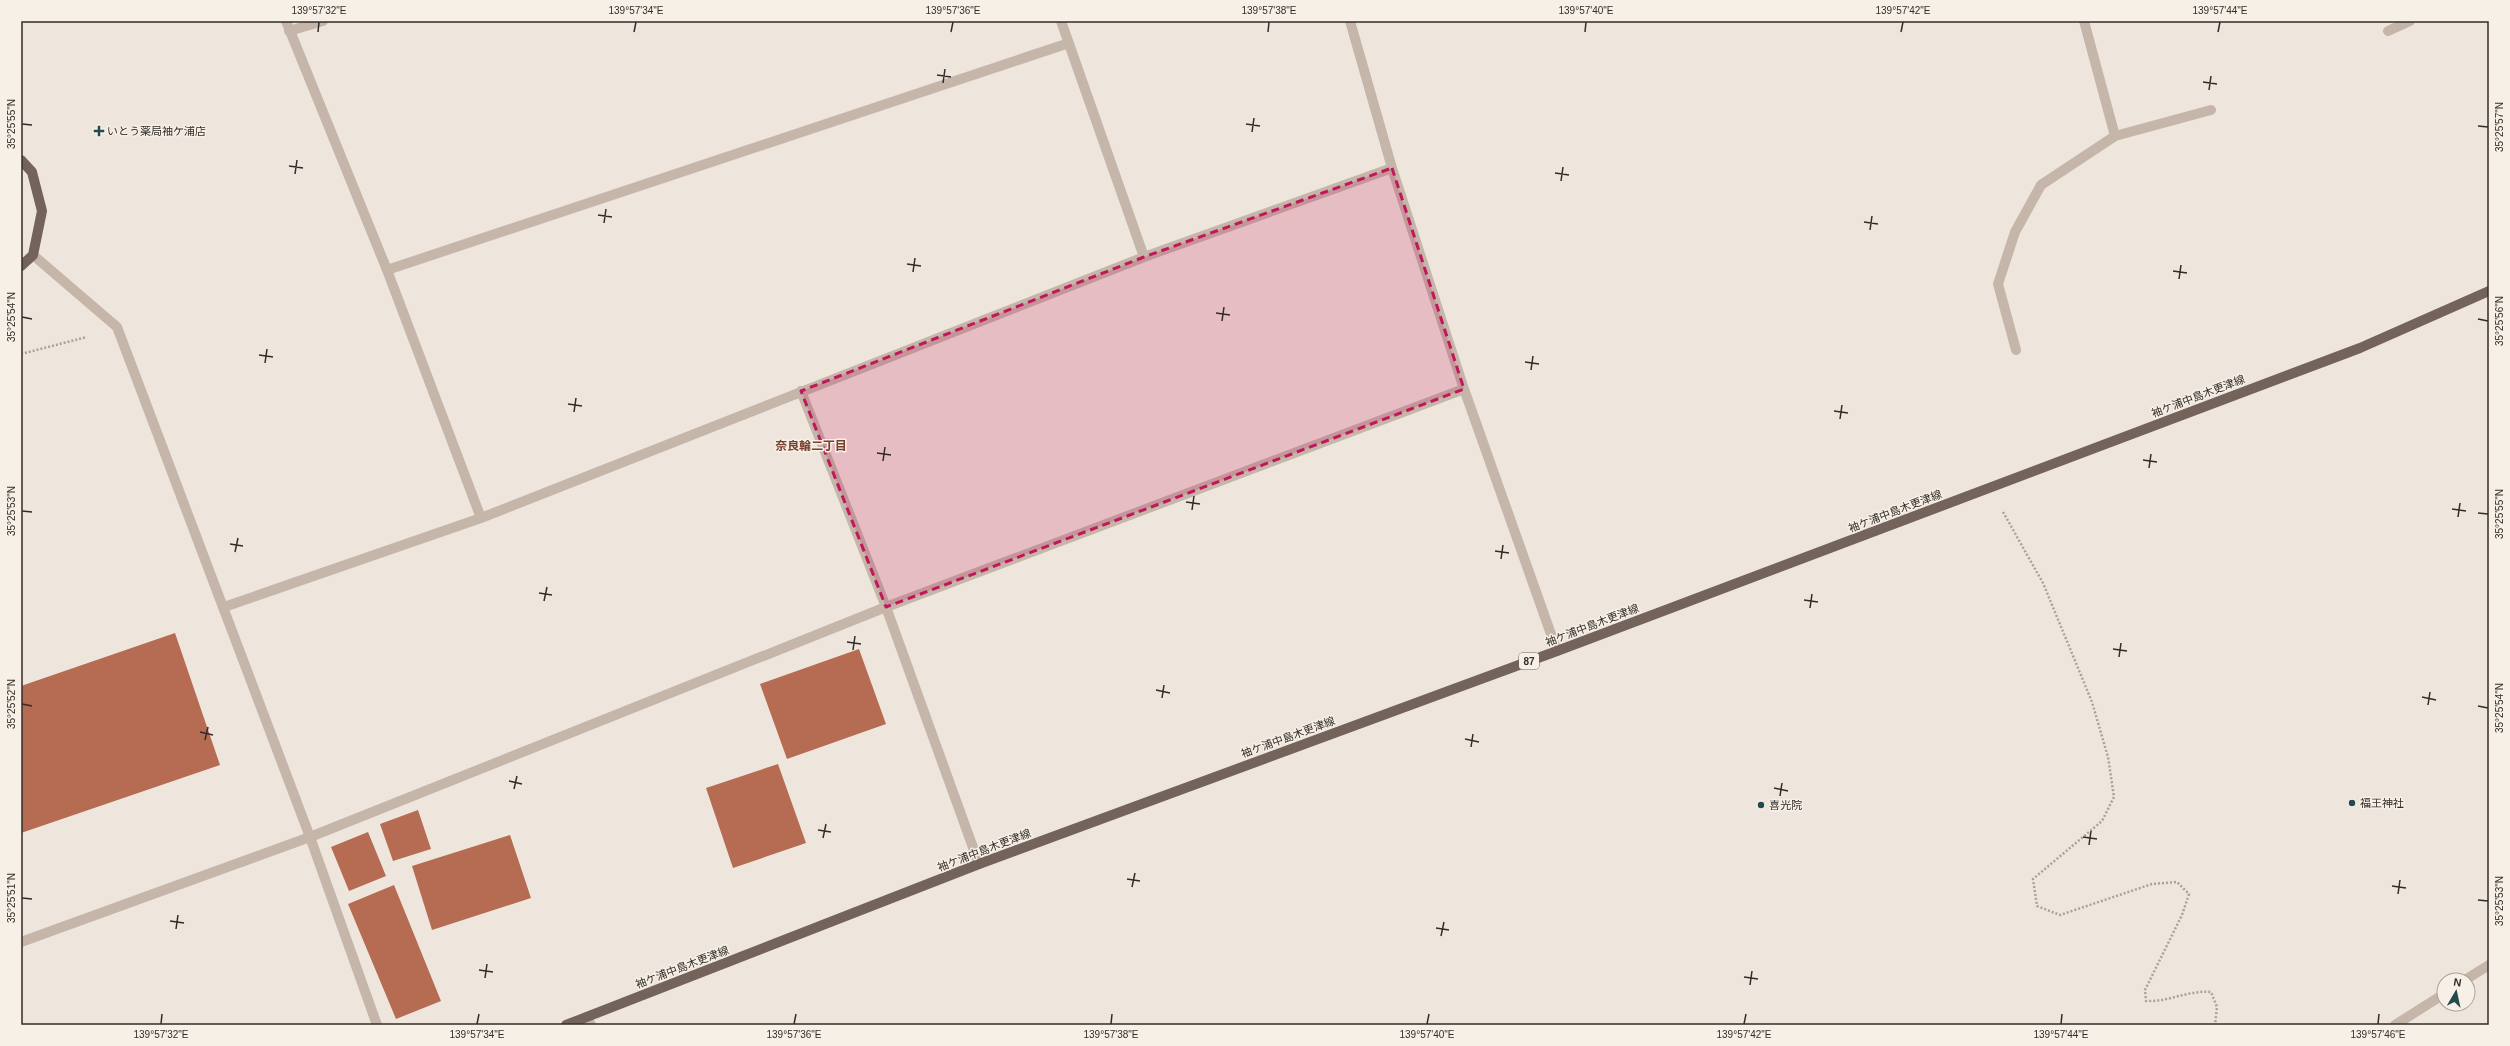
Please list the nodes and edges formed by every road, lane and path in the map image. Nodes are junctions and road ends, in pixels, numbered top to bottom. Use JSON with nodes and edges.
{"nodes":[{"id":1,"x":324,"y":21,"type":"edge"},
{"id":2,"x":1061,"y":21,"type":"edge"},
{"id":3,"x":1350,"y":21,"type":"edge"},
{"id":4,"x":2084,"y":21,"type":"edge"},
{"id":5,"x":2410,"y":21,"type":"edge"},
{"id":6,"x":287,"y":26,"type":"edge"},
{"id":7,"x":2388,"y":31,"type":"dead end"},
{"id":8,"x":1069,"y":43,"type":"junction"},
{"id":9,"x":2211,"y":110,"type":"dead end"},
{"id":10,"x":2115,"y":136,"type":"junction"},
{"id":11,"x":21,"y":160,"type":"edge"},
{"id":12,"x":1392,"y":168,"type":"junction"},
{"id":13,"x":33,"y":256,"type":"junction"},
{"id":14,"x":1144,"y":257,"type":"junction"},
{"id":15,"x":21,"y":266,"type":"edge"},
{"id":16,"x":387,"y":270,"type":"junction"},
{"id":17,"x":2489,"y":291,"type":"edge"},
{"id":18,"x":94,"y":335,"type":"dead end"},
{"id":19,"x":2016,"y":350,"type":"dead end"},
{"id":20,"x":21,"y":354,"type":"edge"},
{"id":21,"x":1464,"y":389,"type":"junction"},
{"id":22,"x":801,"y":391,"type":"junction"},
{"id":23,"x":1989,"y":488,"type":"junction"},
{"id":24,"x":481,"y":518,"type":"junction"},
{"id":25,"x":224,"y":607,"type":"junction"},
{"id":26,"x":886,"y":607,"type":"junction"},
{"id":27,"x":1557,"y":651,"type":"junction"},
{"id":28,"x":310,"y":837,"type":"junction"},
{"id":29,"x":979,"y":864,"type":"junction"},
{"id":30,"x":21,"y":942,"type":"edge"},
{"id":31,"x":2489,"y":965,"type":"edge"},
{"id":32,"x":2476,"y":973,"type":"edge"},
{"id":33,"x":2436,"y":999,"type":"edge"},
{"id":34,"x":589,"y":1021,"type":"edge"},
{"id":35,"x":377,"y":1025,"type":"edge"},
{"id":36,"x":566,"y":1025,"type":"edge"},
{"id":37,"x":2215,"y":1025,"type":"edge"},
{"id":38,"x":2395,"y":1025,"type":"edge"}],
"edges":[{"from":1,"to":6,"type":"street"},
{"from":2,"to":8,"type":"street"},
{"from":3,"to":12,"type":"street"},
{"from":4,"to":10,"type":"street"},
{"from":5,"to":7,"type":"street"},
{"from":6,"to":16,"type":"street"},
{"from":8,"to":14,"type":"street"},
{"from":8,"to":16,"type":"street"},
{"from":9,"to":10,"type":"street"},
{"from":10,"to":19,"type":"street"},
{"from":11,"to":13,"type":"main road"},
{"from":12,"to":14,"type":"street"},
{"from":12,"to":21,"type":"street"},
{"from":13,"to":15,"type":"main road"},
{"from":13,"to":25,"type":"street"},
{"from":14,"to":22,"type":"street"},
{"from":16,"to":24,"type":"street"},
{"from":17,"to":23,"type":"main road","name":"袖ケ浦中島木更津線","number":"87"},
{"from":18,"to":20,"type":"path"},
{"from":21,"to":26,"type":"street"},
{"from":21,"to":27,"type":"street"},
{"from":22,"to":24,"type":"street"},
{"from":22,"to":26,"type":"street"},
{"from":23,"to":27,"type":"main road","name":"袖ケ浦中島木更津線","number":"87"},
{"from":23,"to":37,"type":"path"},
{"from":24,"to":25,"type":"street"},
{"from":25,"to":28,"type":"street"},
{"from":26,"to":28,"type":"street"},
{"from":26,"to":29,"type":"street"},
{"from":27,"to":29,"type":"main road","name":"袖ケ浦中島木更津線","number":"87"},
{"from":28,"to":30,"type":"street"},
{"from":28,"to":35,"type":"street"},
{"from":29,"to":34,"type":"main road","name":"袖ケ浦中島木更津線","number":"87"},
{"from":31,"to":32,"type":"street"},
{"from":33,"to":38,"type":"street"},
{"from":34,"to":36,"type":"main road","name":"袖ケ浦中島木更津線","number":"87"}]}
